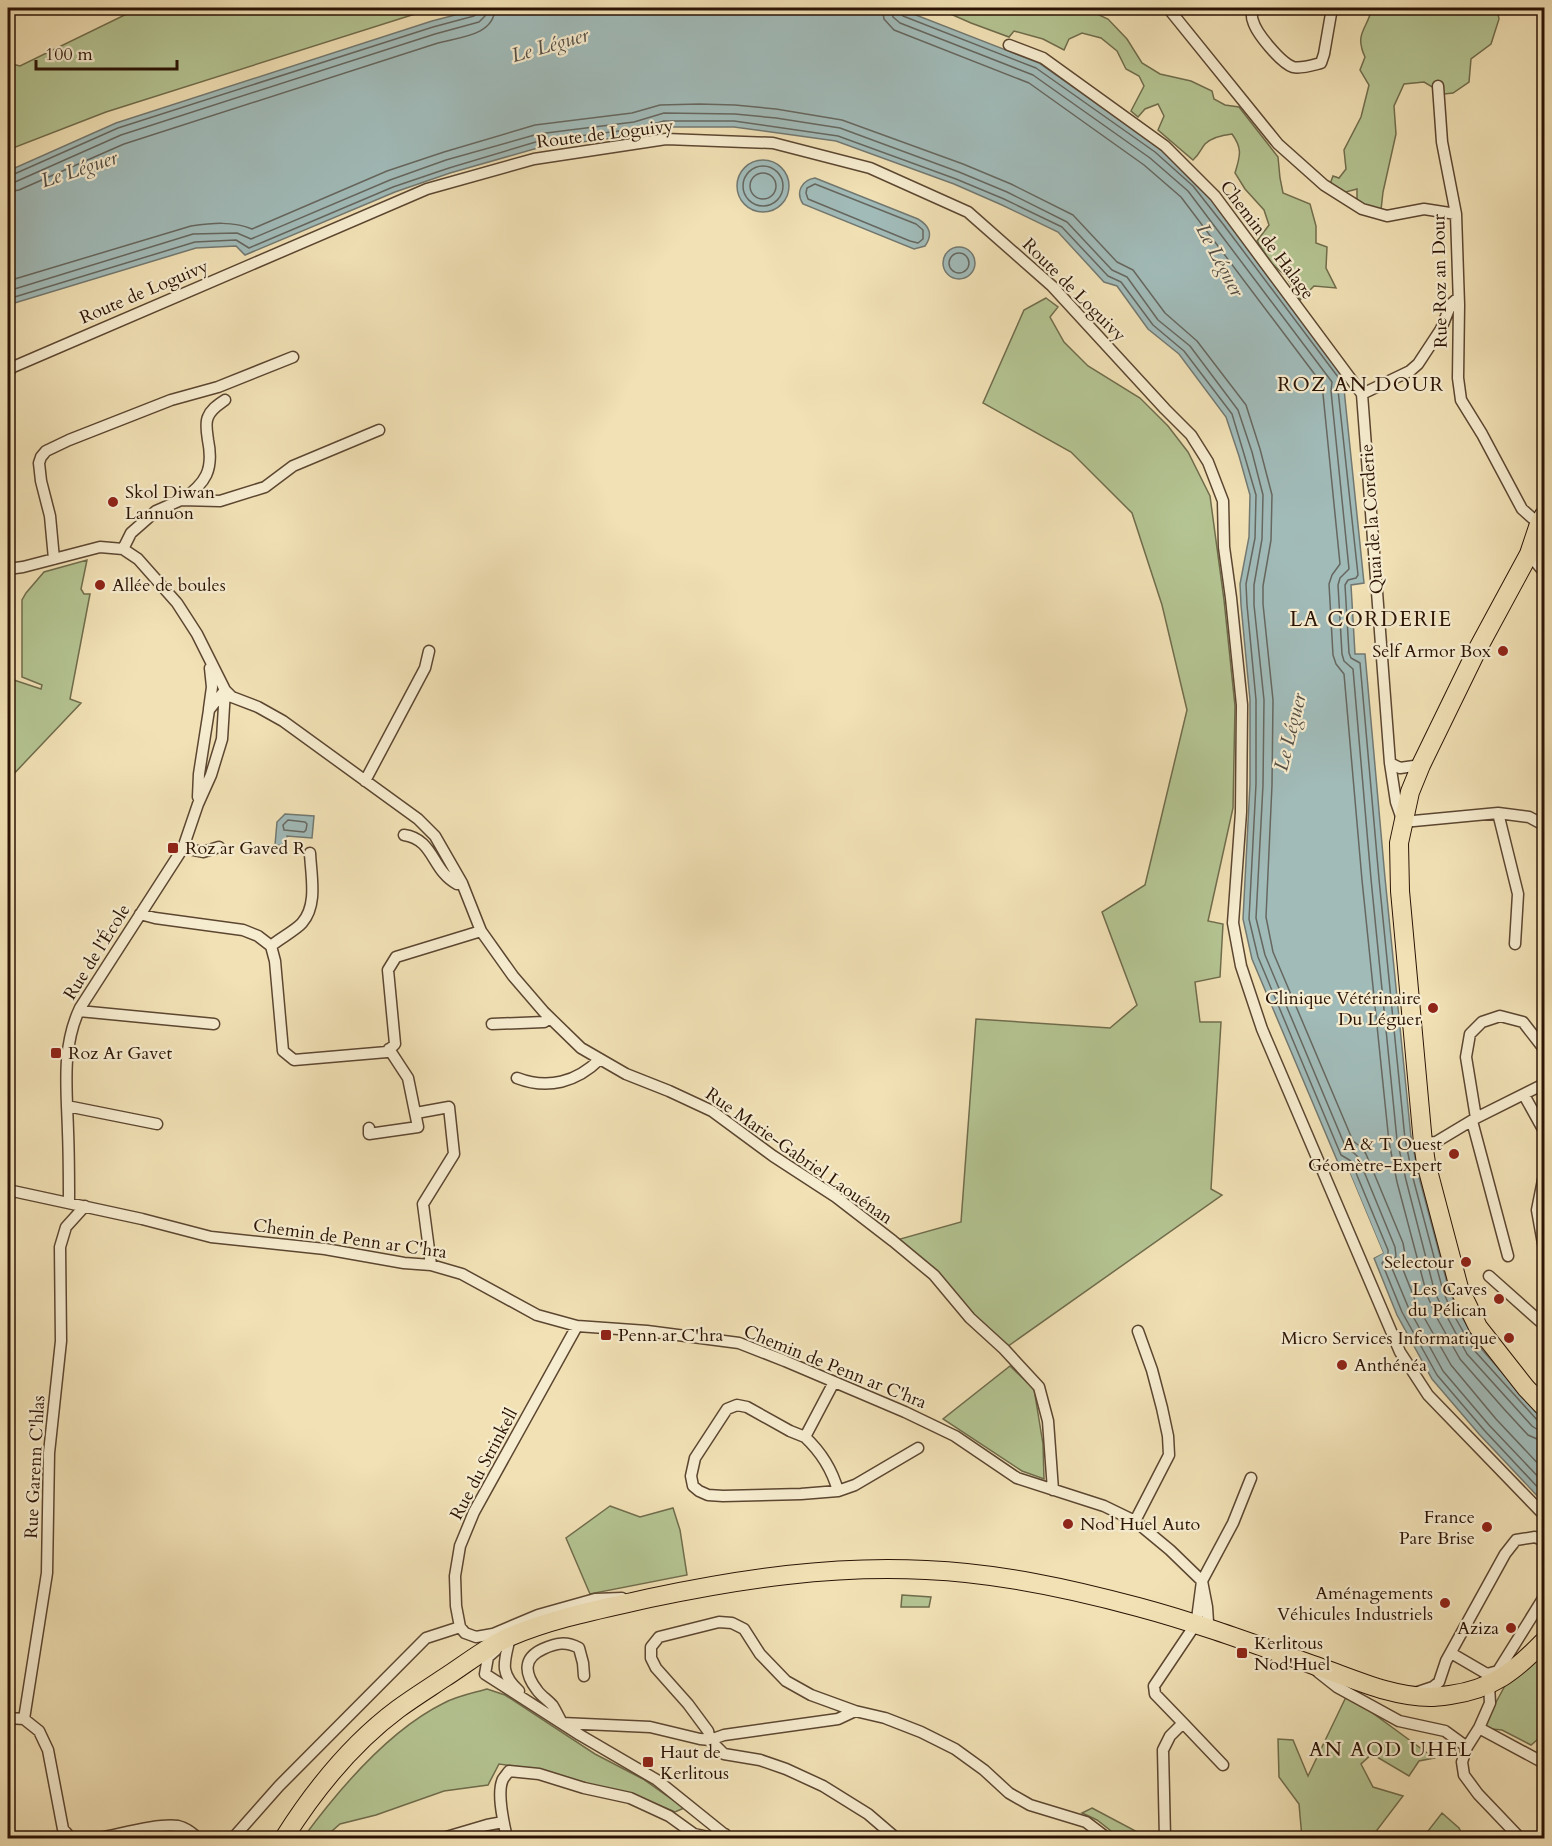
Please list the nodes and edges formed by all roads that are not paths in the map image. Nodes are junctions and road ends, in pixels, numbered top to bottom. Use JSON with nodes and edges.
{"nodes":[{"id":1,"x":1168,"y":8,"type":"edge"},
{"id":2,"x":1253,"y":8,"type":"edge"},
{"id":3,"x":1332,"y":8,"type":"edge"},
{"id":4,"x":1009,"y":45,"type":"dead end"},
{"id":5,"x":1438,"y":86,"type":"dead end"},
{"id":6,"x":1456,"y":214,"type":"junction"},
{"id":7,"x":1458,"y":298,"type":"junction"},
{"id":8,"x":293,"y":357,"type":"dead end"},
{"id":9,"x":8,"y":372,"type":"edge"},
{"id":10,"x":1362,"y":394,"type":"junction"},
{"id":11,"x":225,"y":400,"type":"dead end"},
{"id":12,"x":379,"y":430,"type":"dead end"},
{"id":13,"x":181,"y":500,"type":"junction"},
{"id":14,"x":1543,"y":525,"type":"edge"},
{"id":15,"x":123,"y":549,"type":"junction"},
{"id":16,"x":1529,"y":554,"type":"junction"},
{"id":17,"x":54,"y":559,"type":"junction"},
{"id":18,"x":8,"y":569,"type":"edge"},
{"id":19,"x":1545,"y":572,"type":"edge"},
{"id":20,"x":197,"y":634,"type":"junction"},
{"id":21,"x":429,"y":651,"type":"dead end"},
{"id":22,"x":225,"y":690,"type":"junction"},
{"id":23,"x":209,"y":710,"type":"junction"},
{"id":24,"x":1390,"y":763,"type":"junction"},
{"id":25,"x":1421,"y":765,"type":"junction"},
{"id":26,"x":365,"y":781,"type":"junction"},
{"id":27,"x":198,"y":804,"type":"junction"},
{"id":28,"x":1498,"y":813,"type":"junction"},
{"id":29,"x":1403,"y":822,"type":"junction"},
{"id":30,"x":1545,"y":825,"type":"edge"},
{"id":31,"x":404,"y":835,"type":"dead end"},
{"id":32,"x":219,"y":847,"type":"dead end"},
{"id":33,"x":183,"y":848,"type":"junction"},
{"id":34,"x":310,"y":853,"type":"dead end"},
{"id":35,"x":462,"y":883,"type":"junction"},
{"id":36,"x":140,"y":914,"type":"junction"},
{"id":37,"x":481,"y":931,"type":"junction"},
{"id":38,"x":1515,"y":944,"type":"dead end"},
{"id":39,"x":271,"y":946,"type":"junction"},
{"id":40,"x":79,"y":1011,"type":"junction"},
{"id":41,"x":550,"y":1018,"type":"junction"},
{"id":42,"x":214,"y":1024,"type":"dead end"},
{"id":43,"x":492,"y":1024,"type":"dead end"},
{"id":44,"x":392,"y":1047,"type":"junction"},
{"id":45,"x":1545,"y":1049,"type":"edge"},
{"id":46,"x":600,"y":1059,"type":"junction"},
{"id":47,"x":517,"y":1078,"type":"dead end"},
{"id":48,"x":1545,"y":1084,"type":"edge"},
{"id":49,"x":1524,"y":1095,"type":"junction"},
{"id":50,"x":67,"y":1106,"type":"junction"},
{"id":51,"x":416,"y":1113,"type":"junction"},
{"id":52,"x":1474,"y":1119,"type":"junction"},
{"id":53,"x":157,"y":1124,"type":"dead end"},
{"id":54,"x":369,"y":1128,"type":"dead end"},
{"id":55,"x":1545,"y":1131,"type":"edge"},
{"id":56,"x":1423,"y":1143,"type":"junction"},
{"id":57,"x":1545,"y":1175,"type":"edge"},
{"id":58,"x":8,"y":1190,"type":"edge"},
{"id":59,"x":69,"y":1203,"type":"junction"},
{"id":60,"x":85,"y":1206,"type":"junction"},
{"id":61,"x":1545,"y":1249,"type":"edge"},
{"id":62,"x":1508,"y":1256,"type":"dead end"},
{"id":63,"x":431,"y":1265,"type":"junction"},
{"id":64,"x":1489,"y":1276,"type":"dead end"},
{"id":65,"x":1545,"y":1325,"type":"edge"},
{"id":66,"x":577,"y":1326,"type":"junction"},
{"id":67,"x":1138,"y":1331,"type":"dead end"},
{"id":68,"x":834,"y":1382,"type":"junction"},
{"id":69,"x":1545,"y":1407,"type":"edge"},
{"id":70,"x":805,"y":1437,"type":"junction"},
{"id":71,"x":918,"y":1448,"type":"dead end"},
{"id":72,"x":1251,"y":1478,"type":"dead end"},
{"id":73,"x":1053,"y":1490,"type":"junction"},
{"id":74,"x":838,"y":1491,"type":"junction"},
{"id":75,"x":1545,"y":1515,"type":"edge"},
{"id":76,"x":1135,"y":1521,"type":"junction"},
{"id":77,"x":1545,"y":1541,"type":"edge"},
{"id":78,"x":1202,"y":1581,"type":"junction"},
{"id":79,"x":655,"y":1597,"type":"junction"},
{"id":80,"x":1545,"y":1597,"type":"edge"},
{"id":81,"x":460,"y":1627,"type":"junction"},
{"id":82,"x":1201,"y":1627,"type":"junction"},
{"id":83,"x":510,"y":1637,"type":"junction"},
{"id":84,"x":1545,"y":1641,"type":"edge"},
{"id":85,"x":1449,"y":1657,"type":"junction"},
{"id":86,"x":1306,"y":1662,"type":"junction"},
{"id":87,"x":462,"y":1666,"type":"junction"},
{"id":88,"x":484,"y":1674,"type":"junction"},
{"id":89,"x":584,"y":1676,"type":"dead end"},
{"id":90,"x":1489,"y":1685,"type":"junction"},
{"id":91,"x":1458,"y":1694,"type":"junction"},
{"id":92,"x":1410,"y":1695,"type":"junction"},
{"id":93,"x":531,"y":1702,"type":"junction"},
{"id":94,"x":855,"y":1711,"type":"junction"},
{"id":95,"x":8,"y":1718,"type":"edge"},
{"id":96,"x":24,"y":1719,"type":"junction"},
{"id":97,"x":562,"y":1723,"type":"junction"},
{"id":98,"x":1183,"y":1723,"type":"junction"},
{"id":99,"x":1479,"y":1728,"type":"junction"},
{"id":100,"x":710,"y":1740,"type":"junction"},
{"id":101,"x":1467,"y":1747,"type":"junction"},
{"id":102,"x":1545,"y":1762,"type":"edge"},
{"id":103,"x":1223,"y":1765,"type":"dead end"},
{"id":104,"x":503,"y":1822,"type":"junction"},
{"id":105,"x":727,"y":1836,"type":"edge"},
{"id":106,"x":71,"y":1839,"type":"edge"},
{"id":107,"x":99,"y":1839,"type":"edge"},
{"id":108,"x":198,"y":1839,"type":"edge"},
{"id":109,"x":233,"y":1839,"type":"edge"},
{"id":110,"x":284,"y":1839,"type":"edge"},
{"id":111,"x":443,"y":1839,"type":"edge"},
{"id":112,"x":507,"y":1839,"type":"edge"},
{"id":113,"x":896,"y":1839,"type":"edge"},
{"id":114,"x":1107,"y":1839,"type":"edge"},
{"id":115,"x":1165,"y":1839,"type":"edge"},
{"id":116,"x":1520,"y":1839,"type":"edge"}],
"edges":[{"from":1,"to":6,"type":"street"},
{"from":2,"to":3,"type":"street"},
{"from":4,"to":10,"type":"street","name":"Chemin de Halage"},
{"from":5,"to":6,"type":"street","name":"Rue Roz an Dour"},
{"from":6,"to":7,"type":"street","name":"Rue Roz an Dour"},
{"from":7,"to":10,"type":"street"},
{"from":7,"to":14,"type":"street","name":"Rue Roz an Dour"},
{"from":8,"to":17,"type":"street"},
{"from":9,"to":75,"type":"street","name":"Route de Loguivy"},
{"from":10,"to":24,"type":"street","name":"Quai de la Corderie"},
{"from":11,"to":13,"type":"street"},
{"from":12,"to":13,"type":"street"},
{"from":13,"to":15,"type":"street"},
{"from":14,"to":16,"type":"main road"},
{"from":15,"to":17,"type":"street"},
{"from":15,"to":20,"type":"street"},
{"from":16,"to":19,"type":"street"},
{"from":16,"to":25,"type":"main road"},
{"from":17,"to":18,"type":"street"},
{"from":20,"to":22,"type":"street"},
{"from":20,"to":23,"type":"street"},
{"from":21,"to":26,"type":"street"},
{"from":22,"to":23,"type":"street","name":"Rue de l'École"},
{"from":22,"to":26,"type":"street","name":"Rue Marie-Gabriel Laouénan"},
{"from":22,"to":27,"type":"street","name":"Rue de l'École"},
{"from":23,"to":27,"type":"street","name":"Rue de l'École"},
{"from":24,"to":25,"type":"street"},
{"from":24,"to":29,"type":"street","name":"Quai de la Corderie"},
{"from":25,"to":29,"type":"main road"},
{"from":26,"to":35,"type":"street","name":"Rue Marie-Gabriel Laouénan"},
{"from":27,"to":33,"type":"street","name":"Rue de l'École"},
{"from":28,"to":29,"type":"street"},
{"from":28,"to":30,"type":"street"},
{"from":28,"to":38,"type":"street"},
{"from":29,"to":56,"type":"main road"},
{"from":31,"to":35,"type":"street"},
{"from":32,"to":33,"type":"street"},
{"from":33,"to":36,"type":"street","name":"Rue de l'École"},
{"from":34,"to":39,"type":"street"},
{"from":35,"to":37,"type":"street","name":"Rue Marie-Gabriel Laouénan"},
{"from":36,"to":39,"type":"street"},
{"from":36,"to":40,"type":"street","name":"Rue de l'École"},
{"from":37,"to":41,"type":"street","name":"Rue Marie-Gabriel Laouénan"},
{"from":37,"to":44,"type":"street"},
{"from":39,"to":44,"type":"street"},
{"from":40,"to":42,"type":"street"},
{"from":40,"to":50,"type":"street","name":"Rue de l'École"},
{"from":41,"to":43,"type":"street"},
{"from":41,"to":46,"type":"street","name":"Rue Marie-Gabriel Laouénan"},
{"from":44,"to":51,"type":"street"},
{"from":45,"to":52,"type":"street"},
{"from":46,"to":47,"type":"street"},
{"from":46,"to":73,"type":"street","name":"Rue Marie-Gabriel Laouénan"},
{"from":48,"to":49,"type":"street"},
{"from":49,"to":52,"type":"street"},
{"from":49,"to":55,"type":"street"},
{"from":50,"to":53,"type":"street"},
{"from":50,"to":59,"type":"street","name":"Rue de l'École"},
{"from":51,"to":54,"type":"street"},
{"from":51,"to":63,"type":"street"},
{"from":52,"to":56,"type":"street"},
{"from":52,"to":62,"type":"street"},
{"from":56,"to":69,"type":"main road"},
{"from":57,"to":61,"type":"street"},
{"from":58,"to":59,"type":"street","name":"Chemin de Penn ar C'hra"},
{"from":59,"to":60,"type":"street","name":"Chemin de Penn ar C'hra"},
{"from":60,"to":63,"type":"street","name":"Chemin de Penn ar C'hra"},
{"from":60,"to":96,"type":"street","name":"Rue Garenn C'hlas"},
{"from":63,"to":66,"type":"street","name":"Chemin de Penn ar C'hra"},
{"from":64,"to":65,"type":"street"},
{"from":66,"to":68,"type":"street","name":"Chemin de Penn ar C'hra"},
{"from":66,"to":81,"type":"street","name":"Rue du Strinkell"},
{"from":67,"to":76,"type":"street"},
{"from":68,"to":70,"type":"street"},
{"from":68,"to":73,"type":"street","name":"Chemin de Penn ar C'hra"},
{"from":70,"to":74,"type":"street"},
{"from":70,"to":74,"type":"street"},
{"from":71,"to":74,"type":"street"},
{"from":72,"to":78,"type":"street"},
{"from":73,"to":76,"type":"street","name":"Chemin de Penn ar C'hra"},
{"from":76,"to":78,"type":"street","name":"Chemin de Penn ar C'hra"},
{"from":77,"to":85,"type":"street"},
{"from":78,"to":82,"type":"street"},
{"from":79,"to":81,"type":"street"},
{"from":79,"to":82,"type":"main road"},
{"from":79,"to":83,"type":"main road"},
{"from":80,"to":85,"type":"street"},
{"from":81,"to":109,"type":"street"},
{"from":82,"to":86,"type":"main road"},
{"from":82,"to":98,"type":"street"},
{"from":83,"to":87,"type":"main road"},
{"from":83,"to":88,"type":"street"},
{"from":83,"to":93,"type":"street"},
{"from":84,"to":90,"type":"main road"},
{"from":85,"to":91,"type":"street"},
{"from":85,"to":92,"type":"street"},
{"from":86,"to":92,"type":"main road"},
{"from":86,"to":101,"type":"street"},
{"from":87,"to":88,"type":"street"},
{"from":87,"to":110,"type":"main road"},
{"from":88,"to":93,"type":"street"},
{"from":89,"to":97,"type":"street"},
{"from":90,"to":91,"type":"main road"},
{"from":90,"to":99,"type":"street"},
{"from":91,"to":92,"type":"main road"},
{"from":93,"to":97,"type":"street"},
{"from":94,"to":100,"type":"street"},
{"from":94,"to":100,"type":"street"},
{"from":94,"to":114,"type":"street"},
{"from":95,"to":96,"type":"street"},
{"from":96,"to":106,"type":"street"},
{"from":97,"to":100,"type":"street"},
{"from":97,"to":105,"type":"street"},
{"from":98,"to":103,"type":"street"},
{"from":98,"to":115,"type":"street"},
{"from":99,"to":101,"type":"street"},
{"from":99,"to":102,"type":"street"},
{"from":100,"to":113,"type":"street"},
{"from":101,"to":116,"type":"street"},
{"from":104,"to":105,"type":"street"},
{"from":104,"to":111,"type":"street"},
{"from":104,"to":112,"type":"street"},
{"from":107,"to":108,"type":"street"}]}
